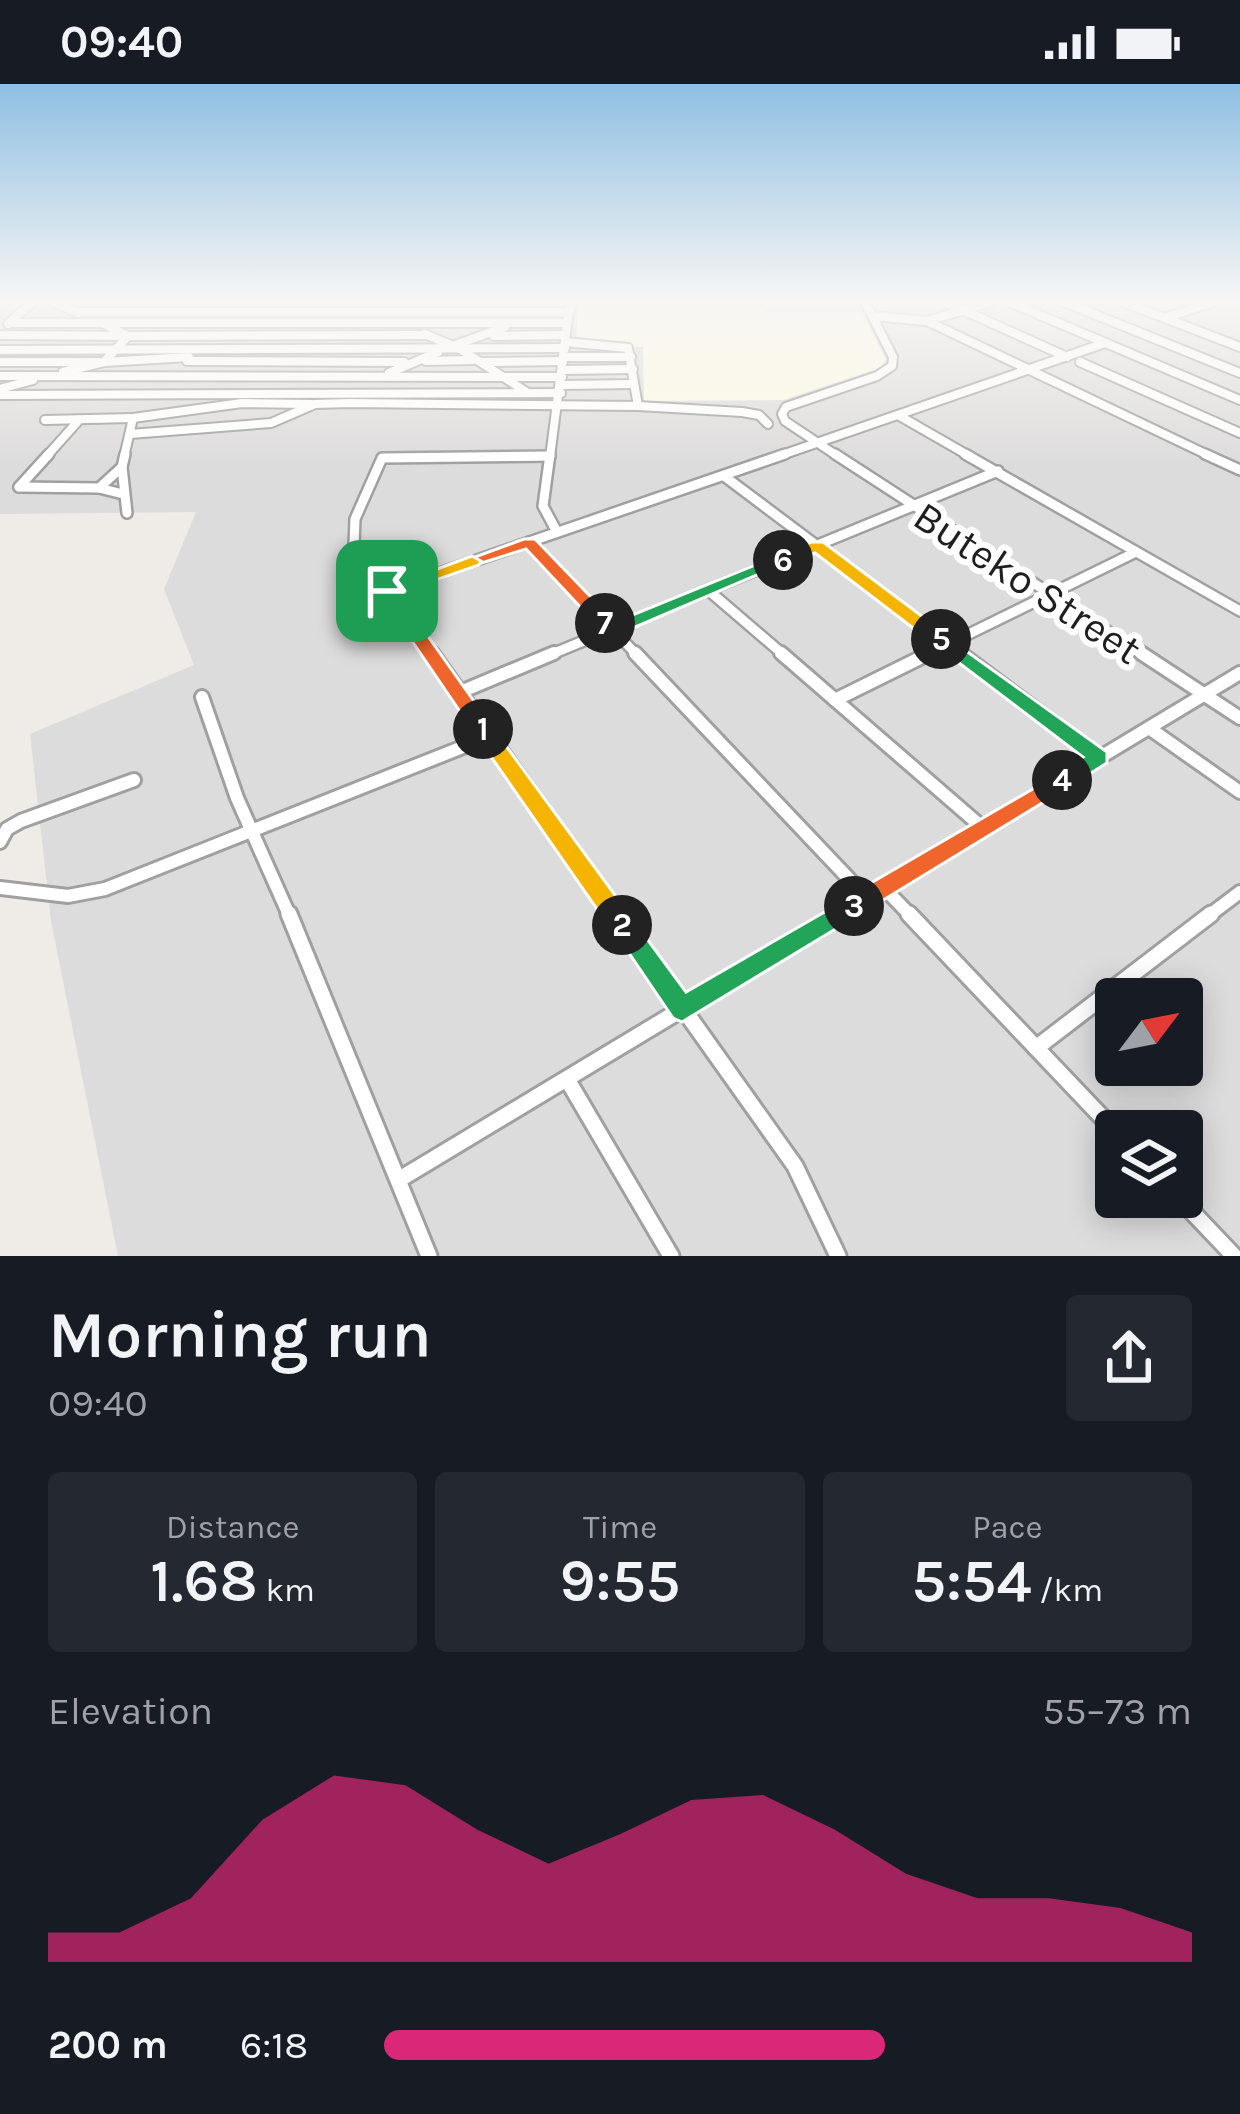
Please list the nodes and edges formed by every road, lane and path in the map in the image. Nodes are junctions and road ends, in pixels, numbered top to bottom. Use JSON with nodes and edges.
{"nodes":[{"id":1,"x":109,"y":357,"type":"edge"},
{"id":2,"x":192,"y":357,"type":"edge"},
{"id":3,"x":333,"y":357,"type":"edge"},
{"id":4,"x":411,"y":357,"type":"edge"},
{"id":5,"x":427,"y":357,"type":"edge"},
{"id":6,"x":469,"y":357,"type":"edge"},
{"id":7,"x":503,"y":357,"type":"edge"},
{"id":8,"x":535,"y":357,"type":"edge"},
{"id":9,"x":564,"y":357,"type":"edge"},
{"id":10,"x":586,"y":357,"type":"edge"},
{"id":11,"x":631,"y":357,"type":"joint"},
{"id":12,"x":893,"y":357,"type":"edge"},
{"id":13,"x":1002,"y":357,"type":"edge"},
{"id":14,"x":1067,"y":357,"type":"edge"},
{"id":15,"x":1137,"y":357,"type":"edge"},
{"id":16,"x":1200,"y":357,"type":"edge"},
{"id":17,"x":423,"y":358,"type":"junction"},
{"id":18,"x":477,"y":361,"type":"junction"},
{"id":19,"x":0,"y":362,"type":"edge"},
{"id":20,"x":104,"y":362,"type":"junction"},
{"id":21,"x":190,"y":362,"type":"junction"},
{"id":22,"x":331,"y":362,"type":"junction"},
{"id":23,"x":1080,"y":362,"type":"dead end"},
{"id":24,"x":563,"y":367,"type":"junction"},
{"id":25,"x":633,"y":369,"type":"junction"},
{"id":26,"x":1028,"y":369,"type":"junction"},
{"id":27,"x":1240,"y":373,"type":"edge"},
{"id":28,"x":0,"y":376,"type":"edge"},
{"id":29,"x":46,"y":376,"type":"junction"},
{"id":30,"x":219,"y":376,"type":"junction"},
{"id":31,"x":323,"y":376,"type":"junction"},
{"id":32,"x":382,"y":376,"type":"junction"},
{"id":33,"x":507,"y":376,"type":"junction"},
{"id":34,"x":634,"y":384,"type":"junction"},
{"id":35,"x":0,"y":392,"type":"edge"},
{"id":36,"x":251,"y":394,"type":"junction"},
{"id":37,"x":336,"y":394,"type":"junction"},
{"id":38,"x":530,"y":394,"type":"junction"},
{"id":39,"x":315,"y":399,"type":"junction"},
{"id":40,"x":1240,"y":400,"type":"edge"},
{"id":41,"x":638,"y":406,"type":"junction"},
{"id":42,"x":898,"y":415,"type":"junction"},
{"id":43,"x":134,"y":418,"type":"junction"},
{"id":44,"x":45,"y":420,"type":"dead end"},
{"id":45,"x":79,"y":421,"type":"junction"},
{"id":46,"x":768,"y":424,"type":"dead end"},
{"id":47,"x":1240,"y":433,"type":"edge"},
{"id":48,"x":130,"y":434,"type":"junction"},
{"id":49,"x":818,"y":443,"type":"junction"},
{"id":50,"x":550,"y":455,"type":"junction"},
{"id":51,"x":122,"y":467,"type":"junction"},
{"id":52,"x":1240,"y":470,"type":"edge"},
{"id":53,"x":998,"y":471,"type":"junction"},
{"id":54,"x":724,"y":476,"type":"junction"},
{"id":55,"x":99,"y":488,"type":"junction"},
{"id":56,"x":123,"y":494,"type":"junction"},
{"id":57,"x":912,"y":506,"type":"junction"},
{"id":58,"x":127,"y":513,"type":"dead end"},
{"id":59,"x":556,"y":532,"type":"junction"},
{"id":60,"x":530,"y":542,"type":"junction"},
{"id":61,"x":817,"y":546,"type":"junction"},
{"id":62,"x":1136,"y":552,"type":"junction"},
{"id":63,"x":708,"y":590,"type":"junction"},
{"id":64,"x":387,"y":591,"type":"junction"},
{"id":65,"x":1049,"y":596,"type":"junction"},
{"id":66,"x":1240,"y":611,"type":"edge"},
{"id":67,"x":612,"y":630,"type":"junction"},
{"id":68,"x":948,"y":645,"type":"junction"},
{"id":69,"x":1240,"y":673,"type":"edge"},
{"id":70,"x":458,"y":693,"type":"junction"},
{"id":71,"x":1204,"y":695,"type":"junction"},
{"id":72,"x":202,"y":697,"type":"dead end"},
{"id":73,"x":835,"y":700,"type":"junction"},
{"id":74,"x":1240,"y":718,"type":"edge"},
{"id":75,"x":1149,"y":728,"type":"junction"},
{"id":76,"x":488,"y":737,"type":"junction"},
{"id":77,"x":1100,"y":758,"type":"junction"},
{"id":78,"x":134,"y":780,"type":"dead end"},
{"id":79,"x":1240,"y":792,"type":"edge"},
{"id":80,"x":982,"y":828,"type":"junction"},
{"id":81,"x":256,"y":833,"type":"junction"},
{"id":82,"x":0,"y":842,"type":"edge"},
{"id":83,"x":0,"y":888,"type":"edge"},
{"id":84,"x":884,"y":888,"type":"junction"},
{"id":85,"x":1240,"y":892,"type":"edge"},
{"id":86,"x":867,"y":898,"type":"junction"},
{"id":87,"x":682,"y":1009,"type":"junction"},
{"id":88,"x":1036,"y":1048,"type":"junction"},
{"id":89,"x":567,"y":1079,"type":"junction"},
{"id":90,"x":1095,"y":1110,"type":"edge"},
{"id":91,"x":400,"y":1179,"type":"junction"},
{"id":92,"x":1198,"y":1218,"type":"edge"},
{"id":93,"x":430,"y":1256,"type":"edge"},
{"id":94,"x":671,"y":1256,"type":"edge"},
{"id":95,"x":838,"y":1256,"type":"edge"},
{"id":96,"x":1234,"y":1256,"type":"edge"}],
"edges":[{"from":1,"to":20,"type":"street"},
{"from":2,"to":21,"type":"street"},
{"from":3,"to":22,"type":"street"},
{"from":4,"to":17,"type":"street"},
{"from":5,"to":17,"type":"street"},
{"from":6,"to":18,"type":"street"},
{"from":7,"to":24,"type":"street"},
{"from":8,"to":24,"type":"street"},
{"from":9,"to":24,"type":"street"},
{"from":10,"to":24,"type":"street"},
{"from":11,"to":24,"type":"street"},
{"from":11,"to":25,"type":"street"},
{"from":12,"to":49,"type":"street","name":"Buteko Street"},
{"from":13,"to":26,"type":"street"},
{"from":14,"to":26,"type":"street"},
{"from":15,"to":40,"type":"street"},
{"from":16,"to":27,"type":"street"},
{"from":17,"to":18,"type":"street"},
{"from":17,"to":22,"type":"street"},
{"from":17,"to":32,"type":"street"},
{"from":18,"to":24,"type":"street"},
{"from":18,"to":33,"type":"street"},
{"from":19,"to":20,"type":"street"},
{"from":20,"to":21,"type":"street"},
{"from":20,"to":29,"type":"street"},
{"from":21,"to":22,"type":"street"},
{"from":21,"to":30,"type":"street"},
{"from":22,"to":31,"type":"street"},
{"from":23,"to":47,"type":"street"},
{"from":24,"to":25,"type":"street"},
{"from":24,"to":33,"type":"street"},
{"from":24,"to":34,"type":"street"},
{"from":24,"to":38,"type":"street"},
{"from":24,"to":39,"type":"street"},
{"from":24,"to":41,"type":"street"},
{"from":24,"to":50,"type":"street"},
{"from":25,"to":34,"type":"street"},
{"from":26,"to":42,"type":"street"},
{"from":26,"to":52,"type":"street"},
{"from":28,"to":29,"type":"street"},
{"from":29,"to":30,"type":"street"},
{"from":29,"to":35,"type":"street"},
{"from":30,"to":31,"type":"street"},
{"from":30,"to":36,"type":"street"},
{"from":31,"to":32,"type":"street"},
{"from":31,"to":39,"type":"street"},
{"from":32,"to":33,"type":"street"},
{"from":32,"to":37,"type":"street"},
{"from":33,"to":38,"type":"street"},
{"from":34,"to":41,"type":"street"},
{"from":35,"to":36,"type":"street"},
{"from":36,"to":39,"type":"street"},
{"from":37,"to":38,"type":"street"},
{"from":37,"to":39,"type":"street"},
{"from":39,"to":43,"type":"street"},
{"from":39,"to":48,"type":"street"},
{"from":41,"to":46,"type":"street"},
{"from":42,"to":49,"type":"street"},
{"from":42,"to":53,"type":"street"},
{"from":43,"to":45,"type":"street"},
{"from":43,"to":48,"type":"street"},
{"from":44,"to":45,"type":"street"},
{"from":45,"to":55,"type":"street"},
{"from":48,"to":51,"type":"street"},
{"from":49,"to":54,"type":"street"},
{"from":49,"to":57,"type":"street","name":"Buteko Street"},
{"from":50,"to":59,"type":"street"},
{"from":50,"to":64,"type":"street"},
{"from":51,"to":55,"type":"street"},
{"from":51,"to":56,"type":"street"},
{"from":53,"to":57,"type":"street"},
{"from":53,"to":62,"type":"street"},
{"from":54,"to":59,"type":"street"},
{"from":54,"to":61,"type":"street"},
{"from":55,"to":56,"type":"street"},
{"from":56,"to":58,"type":"street"},
{"from":57,"to":61,"type":"street"},
{"from":57,"to":65,"type":"street","name":"Buteko Street"},
{"from":59,"to":60,"type":"street"},
{"from":60,"to":64,"type":"street"},
{"from":60,"to":67,"type":"street"},
{"from":61,"to":63,"type":"street"},
{"from":61,"to":68,"type":"street"},
{"from":62,"to":65,"type":"street"},
{"from":62,"to":66,"type":"street"},
{"from":63,"to":67,"type":"street"},
{"from":63,"to":73,"type":"street"},
{"from":64,"to":70,"type":"street"},
{"from":65,"to":68,"type":"street"},
{"from":65,"to":71,"type":"street","name":"Buteko Street"},
{"from":67,"to":70,"type":"street"},
{"from":67,"to":86,"type":"street"},
{"from":68,"to":73,"type":"street"},
{"from":68,"to":77,"type":"street"},
{"from":69,"to":71,"type":"street"},
{"from":70,"to":76,"type":"street"},
{"from":71,"to":74,"type":"street","name":"Buteko Street"},
{"from":71,"to":75,"type":"street"},
{"from":72,"to":81,"type":"street"},
{"from":73,"to":80,"type":"street"},
{"from":75,"to":77,"type":"street"},
{"from":75,"to":79,"type":"street"},
{"from":76,"to":81,"type":"street"},
{"from":76,"to":87,"type":"street"},
{"from":77,"to":80,"type":"street"},
{"from":78,"to":82,"type":"street"},
{"from":80,"to":84,"type":"street"},
{"from":81,"to":83,"type":"street"},
{"from":81,"to":91,"type":"street"},
{"from":84,"to":86,"type":"street"},
{"from":84,"to":88,"type":"street"},
{"from":85,"to":88,"type":"street"},
{"from":86,"to":87,"type":"street"},
{"from":87,"to":89,"type":"street"},
{"from":87,"to":95,"type":"street"},
{"from":88,"to":90,"type":"street"},
{"from":89,"to":91,"type":"street"},
{"from":89,"to":94,"type":"street"},
{"from":91,"to":93,"type":"street"},
{"from":92,"to":96,"type":"street"}]}
